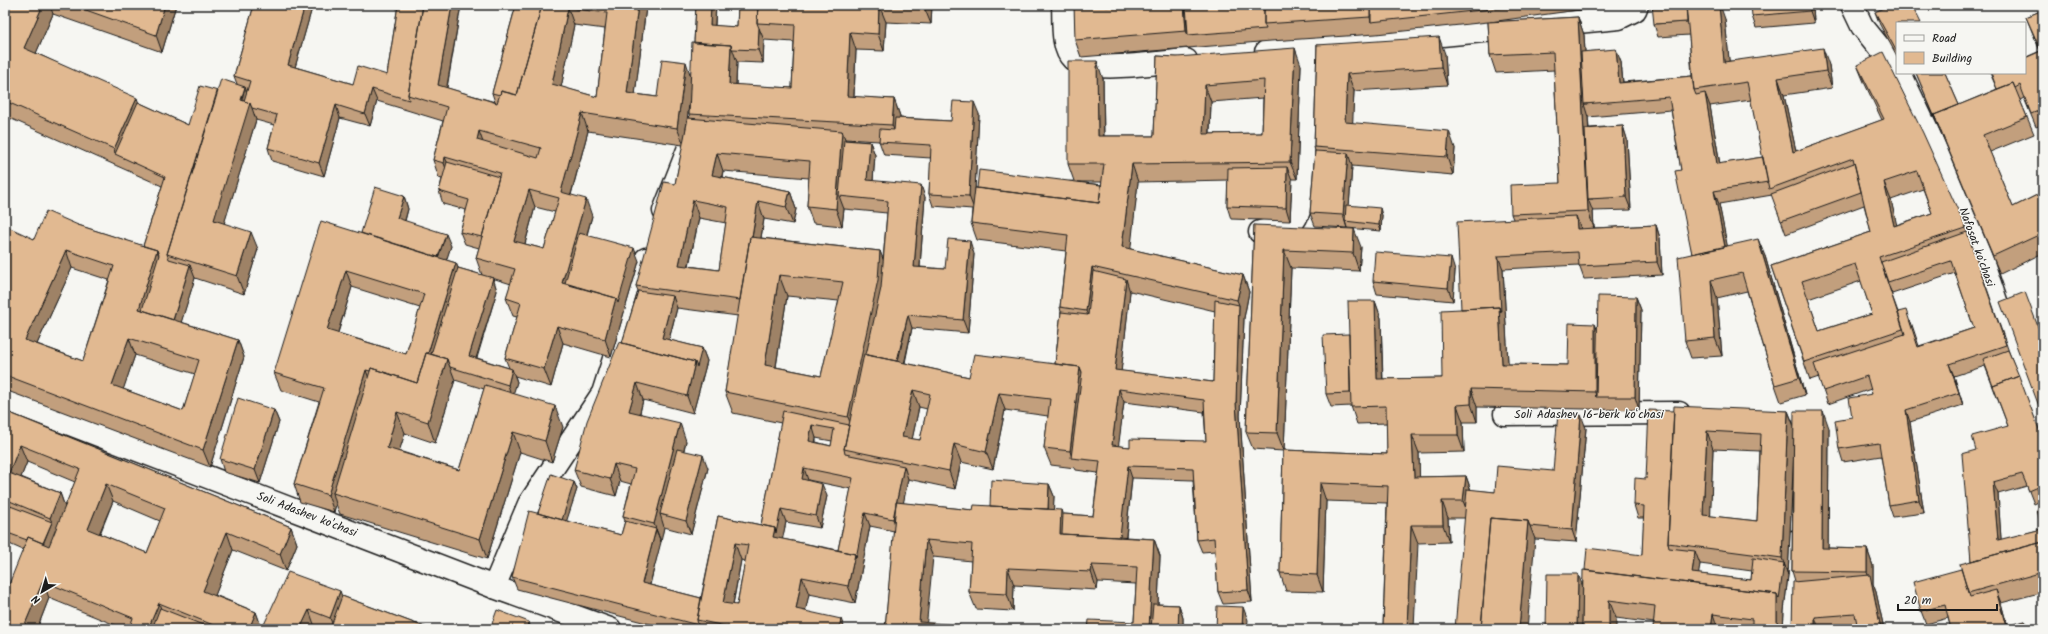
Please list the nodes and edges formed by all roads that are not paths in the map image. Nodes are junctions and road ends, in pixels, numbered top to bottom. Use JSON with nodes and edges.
{"nodes":[{"id":1,"x":1063,"y":5,"type":"edge"},
{"id":2,"x":1637,"y":5,"type":"edge"},
{"id":3,"x":1852,"y":5,"type":"edge"},
{"id":4,"x":1308,"y":48,"type":"junction"},
{"id":5,"x":1245,"y":54,"type":"edge"},
{"id":6,"x":1206,"y":58,"type":"edge"},
{"id":7,"x":1896,"y":68,"type":"edge"},
{"id":8,"x":1900,"y":74,"type":"edge"},
{"id":9,"x":692,"y":127,"type":"edge"},
{"id":10,"x":1254,"y":249,"type":"edge"},
{"id":11,"x":6,"y":402,"type":"edge"},
{"id":12,"x":1700,"y":413,"type":"edge"},
{"id":13,"x":1505,"y":414,"type":"dead end"},
{"id":14,"x":2043,"y":426,"type":"edge"},
{"id":15,"x":1794,"y":525,"type":"edge"},
{"id":16,"x":494,"y":587,"type":"junction"},
{"id":17,"x":610,"y":629,"type":"edge"},
{"id":18,"x":1790,"y":629,"type":"edge"}],
"edges":[{"from":1,"to":6,"type":"street"},
{"from":2,"to":4,"type":"street"},
{"from":3,"to":7,"type":"street"},
{"from":4,"to":5,"type":"street"},
{"from":4,"to":10,"type":"street"},
{"from":8,"to":14,"type":"street","name":"Nafosat koʻchasi"},
{"from":9,"to":16,"type":"street"},
{"from":11,"to":16,"type":"street","name":"Soli Adashev ko'chasi"},
{"from":12,"to":13,"type":"street","name":"Soli Adashev 16-berk koʻchasi"},
{"from":15,"to":18,"type":"street"},
{"from":16,"to":17,"type":"street","name":"Soli Adashev ko'chasi"}]}
